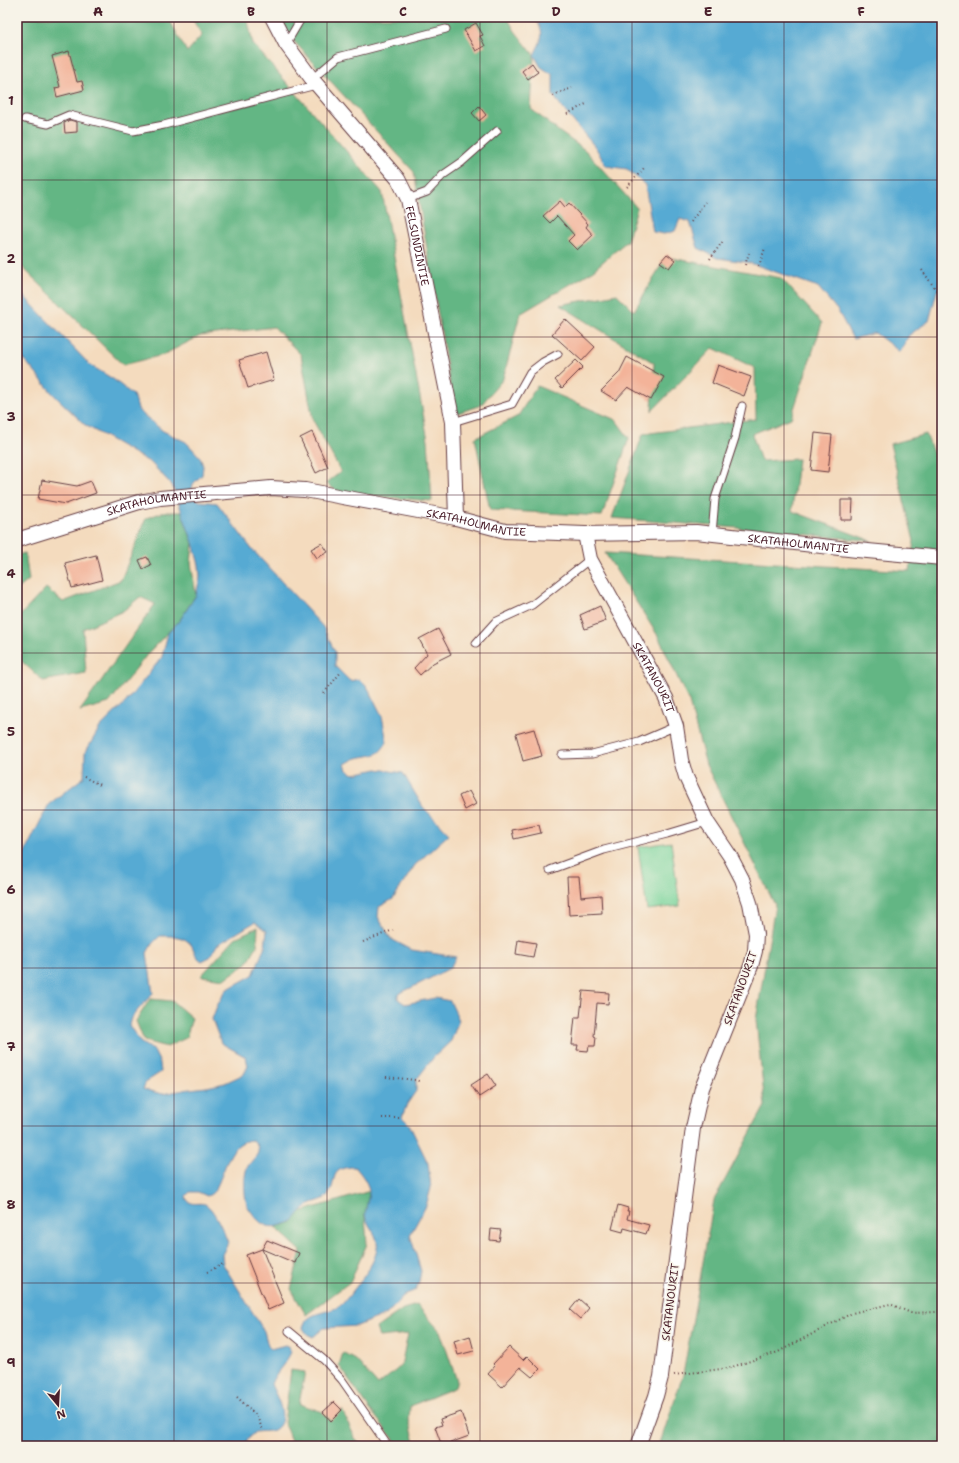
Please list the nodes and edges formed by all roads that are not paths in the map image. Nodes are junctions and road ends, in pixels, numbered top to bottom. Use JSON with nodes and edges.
{"nodes":[{"id":1,"x":272,"y":17,"type":"edge"},
{"id":2,"x":302,"y":17,"type":"edge"},
{"id":3,"x":446,"y":29,"type":"dead end"},
{"id":4,"x":286,"y":44,"type":"junction"},
{"id":5,"x":314,"y":82,"type":"junction"},
{"id":6,"x":25,"y":119,"type":"dead end"},
{"id":7,"x":497,"y":131,"type":"dead end"},
{"id":8,"x":408,"y":199,"type":"junction"},
{"id":9,"x":558,"y":354,"type":"dead end"},
{"id":10,"x":742,"y":406,"type":"dead end"},
{"id":11,"x":453,"y":422,"type":"junction"},
{"id":12,"x":456,"y":518,"type":"junction"},
{"id":13,"x":585,"y":534,"type":"junction"},
{"id":14,"x":712,"y":534,"type":"junction"},
{"id":15,"x":17,"y":540,"type":"edge"},
{"id":16,"x":942,"y":558,"type":"edge"},
{"id":17,"x":590,"y":560,"type":"junction"},
{"id":18,"x":476,"y":643,"type":"dead end"},
{"id":19,"x":676,"y":726,"type":"junction"},
{"id":20,"x":562,"y":755,"type":"dead end"},
{"id":21,"x":707,"y":822,"type":"junction"},
{"id":22,"x":550,"y":870,"type":"dead end"},
{"id":23,"x":289,"y":1331,"type":"dead end"},
{"id":24,"x":388,"y":1446,"type":"edge"},
{"id":25,"x":638,"y":1446,"type":"edge"}],
"edges":[{"from":1,"to":4,"type":"street","name":"FELSUNDINTIE"},
{"from":2,"to":4,"type":"lane"},
{"from":3,"to":5,"type":"lane"},
{"from":4,"to":5,"type":"street","name":"FELSUNDINTIE"},
{"from":5,"to":6,"type":"lane"},
{"from":5,"to":8,"type":"street","name":"FELSUNDINTIE"},
{"from":7,"to":8,"type":"lane"},
{"from":8,"to":11,"type":"street","name":"FELSUNDINTIE"},
{"from":9,"to":11,"type":"lane"},
{"from":10,"to":14,"type":"lane"},
{"from":11,"to":12,"type":"street","name":"FELSUNDINTIE"},
{"from":12,"to":13,"type":"street","name":"SKATAHOLMANTIE"},
{"from":12,"to":15,"type":"street","name":"SKATAHOLMANTIE"},
{"from":13,"to":14,"type":"street","name":"SKATAHOLMANTIE"},
{"from":13,"to":17,"type":"street","name":"SKATANOURIT"},
{"from":14,"to":16,"type":"street","name":"SKATAHOLMANTIE"},
{"from":17,"to":18,"type":"lane"},
{"from":17,"to":19,"type":"street","name":"SKATANOURIT"},
{"from":19,"to":20,"type":"lane"},
{"from":19,"to":21,"type":"street","name":"SKATANOURIT"},
{"from":21,"to":22,"type":"lane"},
{"from":21,"to":25,"type":"street","name":"SKATANOURIT"},
{"from":23,"to":24,"type":"lane"}]}
